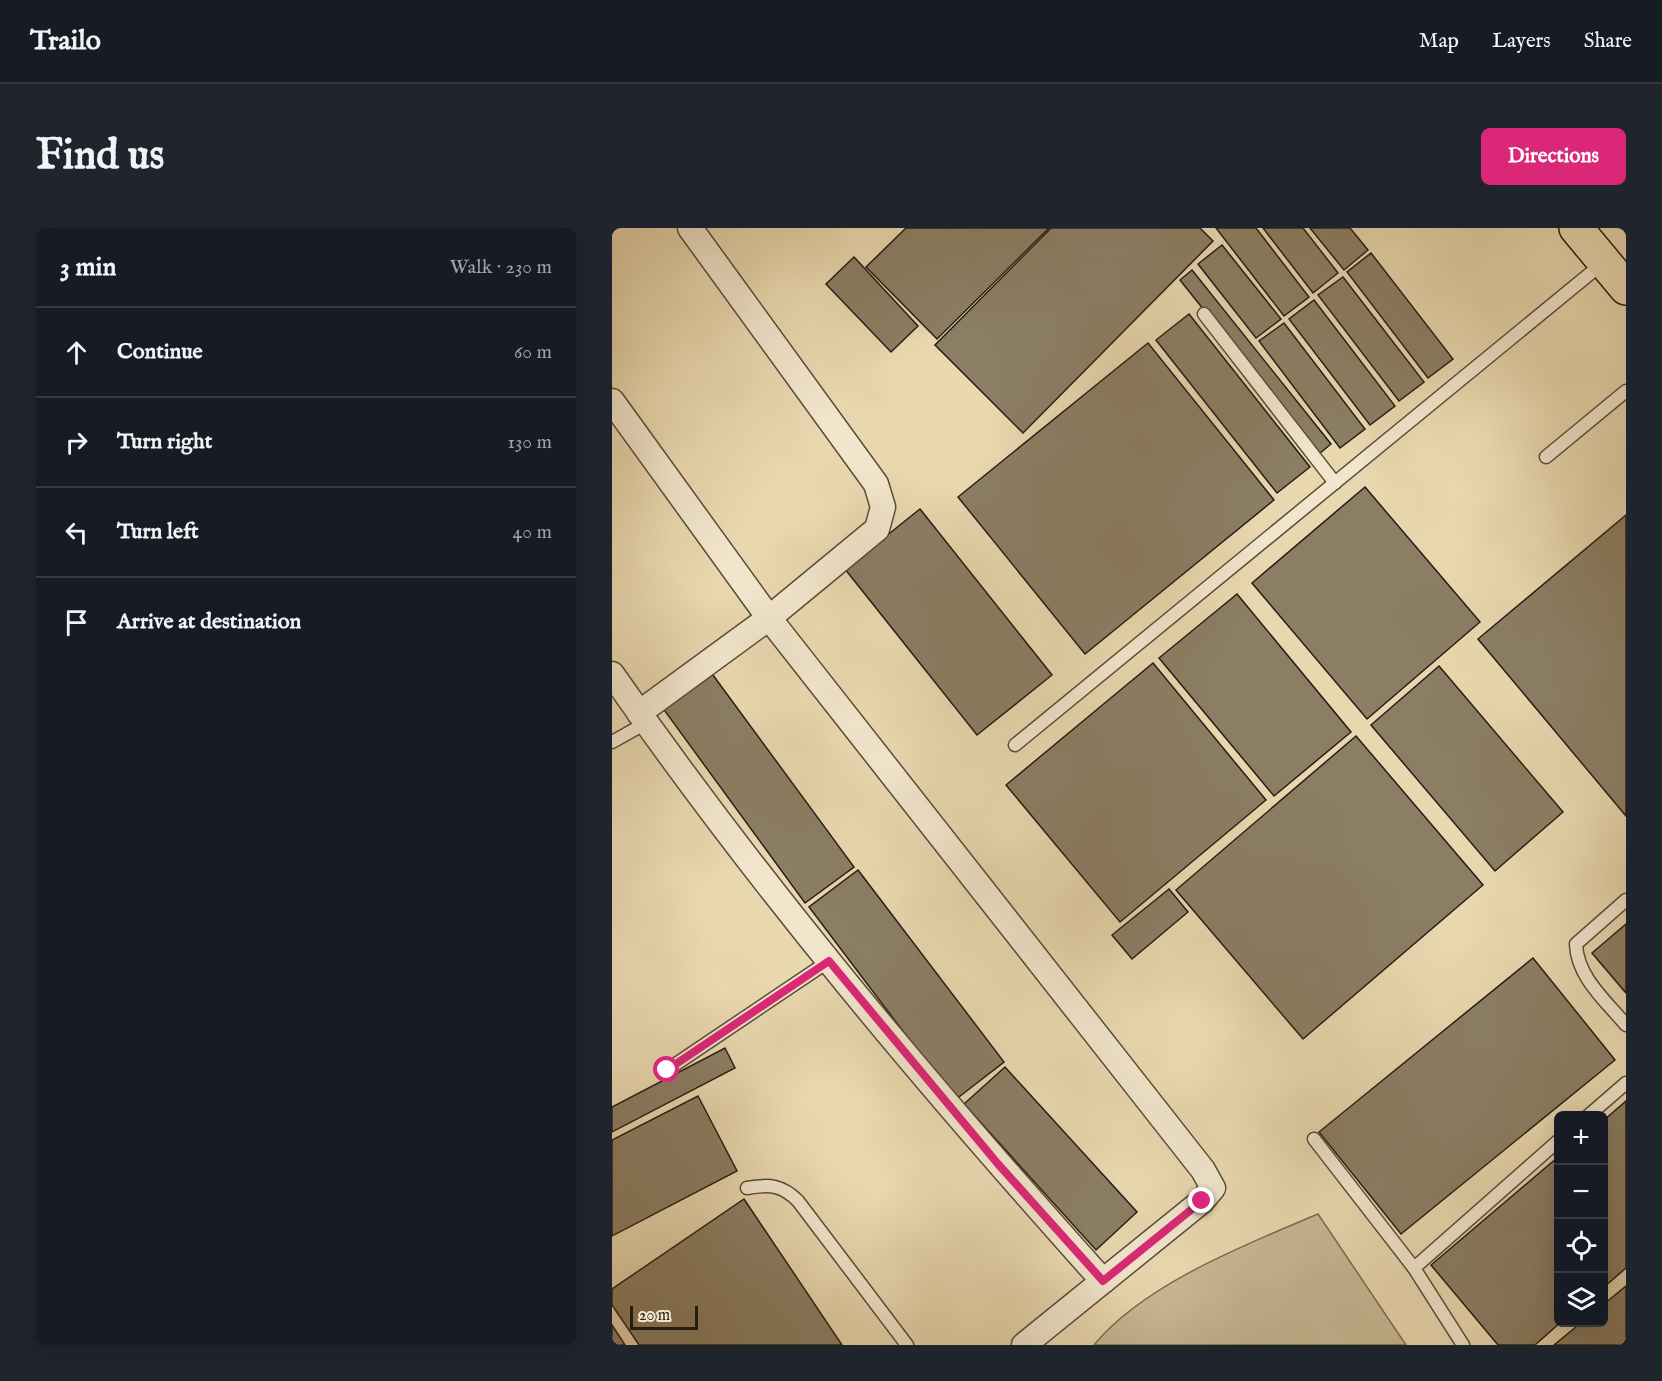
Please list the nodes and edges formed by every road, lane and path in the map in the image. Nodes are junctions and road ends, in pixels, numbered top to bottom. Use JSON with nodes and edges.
{"nodes":[{"id":1,"x":690,"y":228,"type":"edge"},
{"id":2,"x":1576,"y":228,"type":"edge"},
{"id":3,"x":1604,"y":262,"type":"junction"},
{"id":4,"x":1626,"y":288,"type":"edge"},
{"id":5,"x":1204,"y":314,"type":"dead end"},
{"id":6,"x":1626,"y":391,"type":"edge"},
{"id":7,"x":612,"y":401,"type":"edge"},
{"id":8,"x":1546,"y":457,"type":"dead end"},
{"id":9,"x":1335,"y":483,"type":"junction"},
{"id":10,"x":769,"y":618,"type":"junction"},
{"id":11,"x":612,"y":674,"type":"edge"},
{"id":12,"x":642,"y":718,"type":"junction"},
{"id":13,"x":612,"y":742,"type":"edge"},
{"id":14,"x":1015,"y":745,"type":"dead end"},
{"id":15,"x":1626,"y":900,"type":"edge"},
{"id":16,"x":829,"y":961,"type":"junction"},
{"id":17,"x":1626,"y":1025,"type":"edge"},
{"id":18,"x":667,"y":1070,"type":"dead end"},
{"id":19,"x":1626,"y":1083,"type":"edge"},
{"id":20,"x":1594,"y":1111,"type":"edge"},
{"id":21,"x":1314,"y":1139,"type":"dead end"},
{"id":22,"x":1554,"y":1145,"type":"edge"},
{"id":23,"x":747,"y":1188,"type":"dead end"},
{"id":24,"x":1413,"y":1268,"type":"junction"},
{"id":25,"x":1103,"y":1281,"type":"junction"},
{"id":26,"x":908,"y":1345,"type":"edge"},
{"id":27,"x":1024,"y":1345,"type":"edge"},
{"id":28,"x":1463,"y":1345,"type":"edge"}],
"edges":[{"from":1,"to":10,"type":"street"},
{"from":2,"to":3,"type":"main road"},
{"from":3,"to":4,"type":"main road"},
{"from":3,"to":9,"type":"lane"},
{"from":5,"to":9,"type":"lane"},
{"from":6,"to":8,"type":"lane"},
{"from":7,"to":10,"type":"street"},
{"from":9,"to":14,"type":"lane"},
{"from":10,"to":12,"type":"street"},
{"from":10,"to":25,"type":"street"},
{"from":11,"to":12,"type":"street"},
{"from":12,"to":13,"type":"lane"},
{"from":12,"to":16,"type":"street"},
{"from":15,"to":17,"type":"lane"},
{"from":16,"to":18,"type":"lane"},
{"from":16,"to":25,"type":"street"},
{"from":19,"to":20,"type":"lane"},
{"from":21,"to":24,"type":"lane"},
{"from":22,"to":24,"type":"lane"},
{"from":23,"to":26,"type":"lane"},
{"from":24,"to":28,"type":"lane"},
{"from":25,"to":27,"type":"street"}]}
